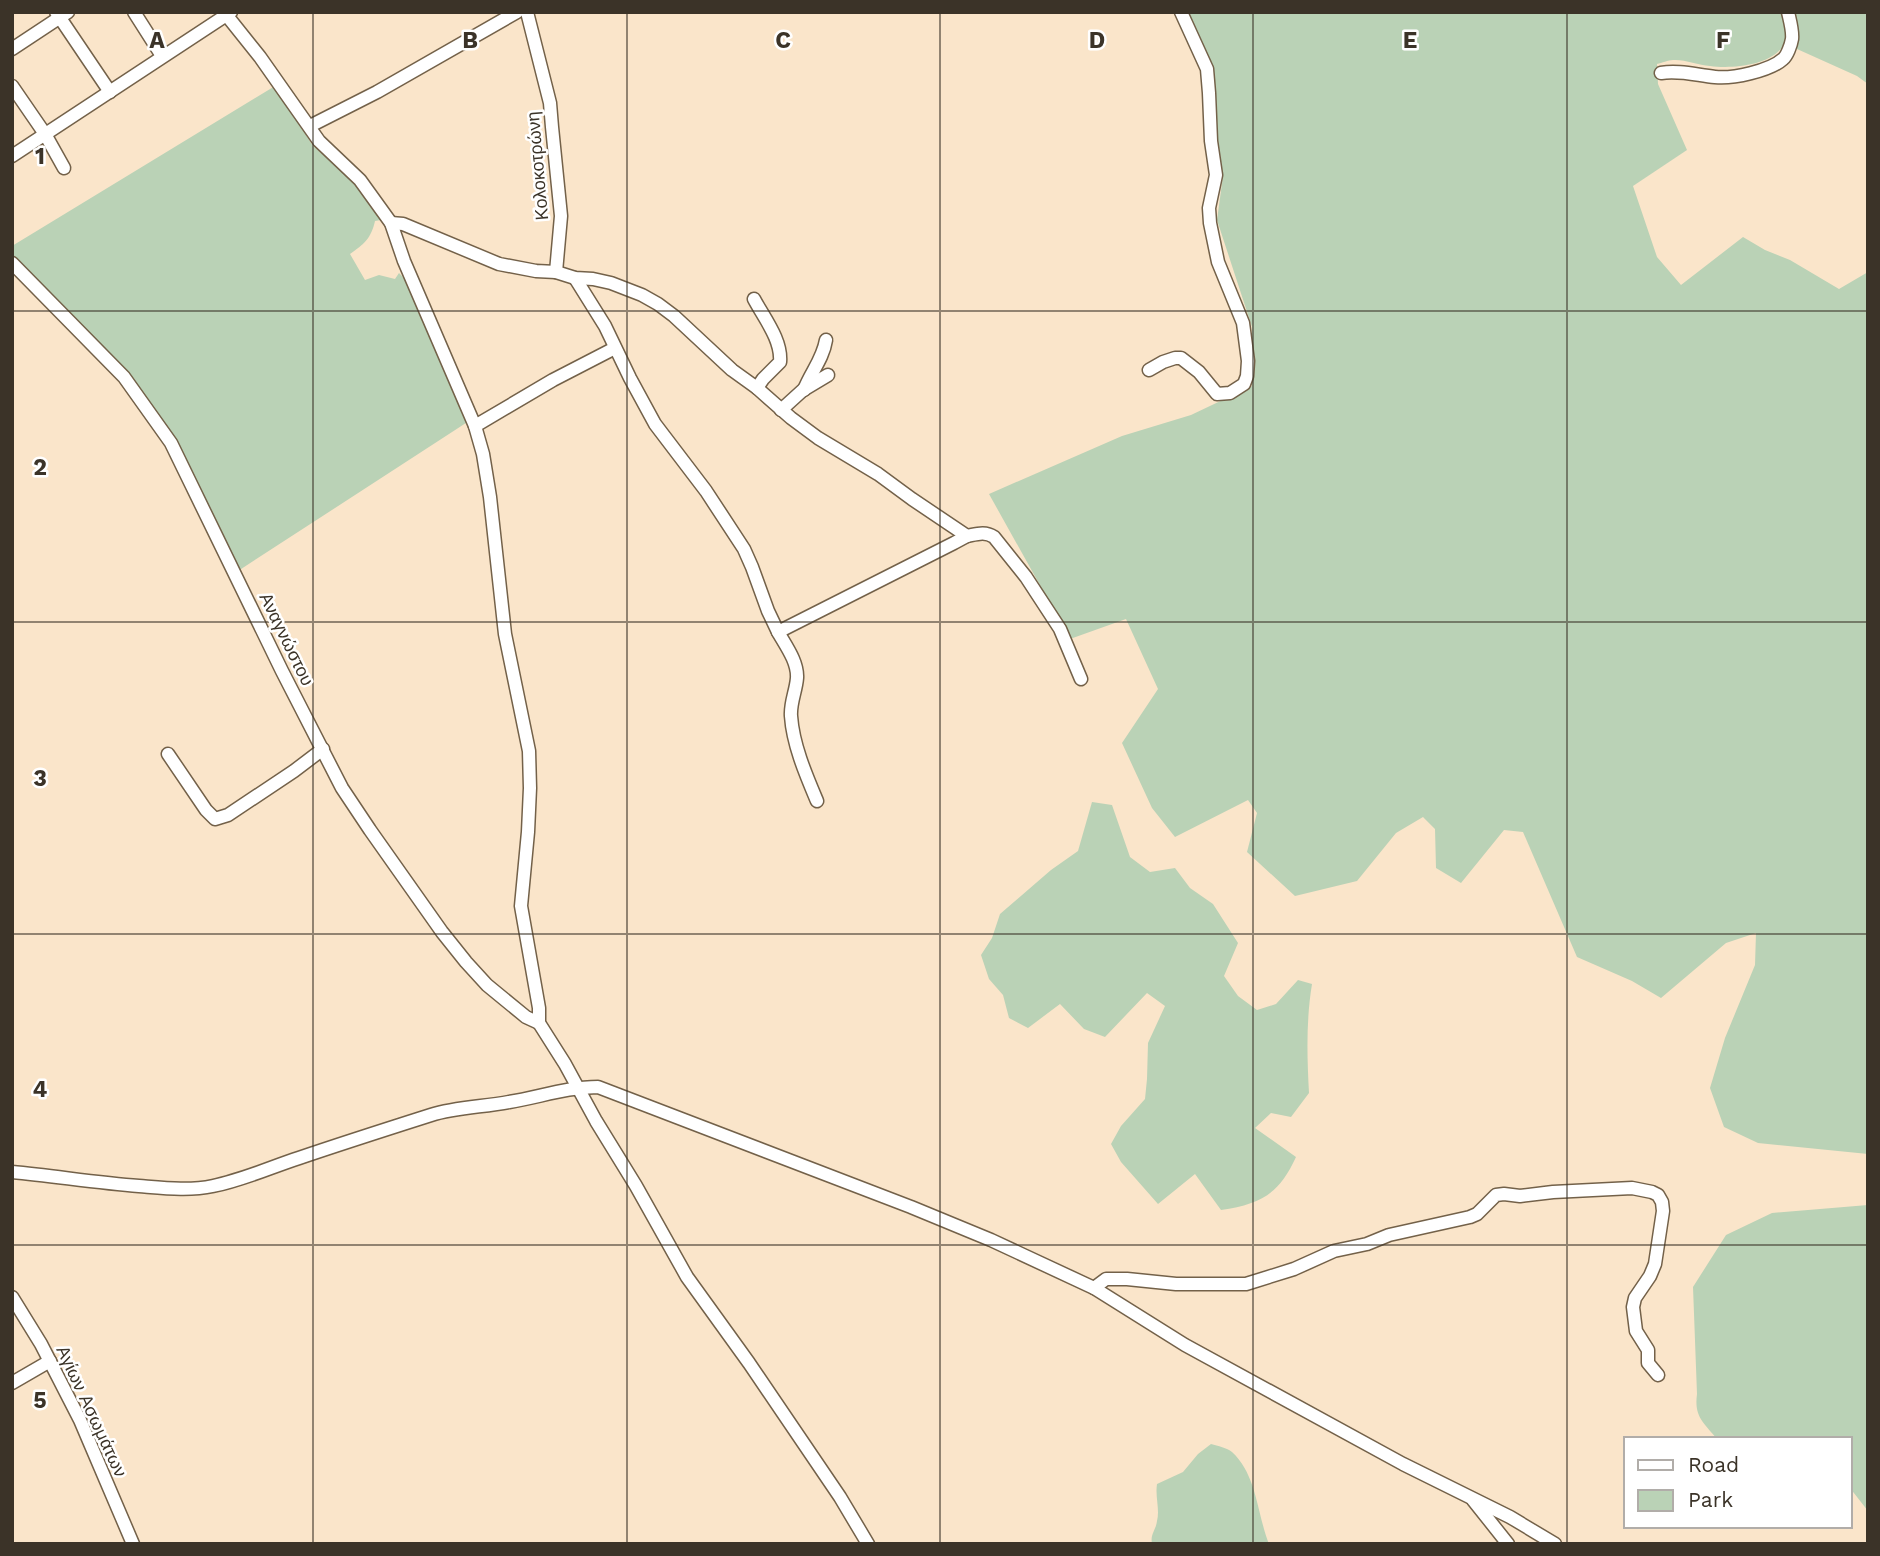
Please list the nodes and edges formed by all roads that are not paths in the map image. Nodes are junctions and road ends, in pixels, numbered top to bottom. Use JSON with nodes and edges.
{"nodes":[{"id":1,"x":134,"y":12,"type":"edge"},
{"id":2,"x":517,"y":12,"type":"edge"},
{"id":3,"x":527,"y":12,"type":"edge"},
{"id":4,"x":1181,"y":12,"type":"edge"},
{"id":5,"x":1788,"y":12,"type":"edge"},
{"id":6,"x":227,"y":13,"type":"edge"},
{"id":7,"x":61,"y":14,"type":"edge"},
{"id":8,"x":12,"y":49,"type":"edge"},
{"id":9,"x":162,"y":56,"type":"junction"},
{"id":10,"x":1661,"y":72,"type":"dead end"},
{"id":11,"x":12,"y":86,"type":"edge"},
{"id":12,"x":110,"y":92,"type":"junction"},
{"id":13,"x":310,"y":126,"type":"junction"},
{"id":14,"x":45,"y":134,"type":"junction"},
{"id":15,"x":12,"y":156,"type":"edge"},
{"id":16,"x":64,"y":168,"type":"dead end"},
{"id":17,"x":391,"y":223,"type":"junction"},
{"id":18,"x":12,"y":263,"type":"edge"},
{"id":19,"x":556,"y":272,"type":"junction"},
{"id":20,"x":575,"y":278,"type":"junction"},
{"id":21,"x":754,"y":299,"type":"dead end"},
{"id":22,"x":826,"y":340,"type":"dead end"},
{"id":23,"x":615,"y":348,"type":"junction"},
{"id":24,"x":1149,"y":370,"type":"dead end"},
{"id":25,"x":828,"y":374,"type":"dead end"},
{"id":26,"x":757,"y":388,"type":"junction"},
{"id":27,"x":803,"y":390,"type":"junction"},
{"id":28,"x":781,"y":410,"type":"junction"},
{"id":29,"x":475,"y":426,"type":"junction"},
{"id":30,"x":967,"y":536,"type":"junction"},
{"id":31,"x":778,"y":632,"type":"junction"},
{"id":32,"x":1081,"y":679,"type":"dead end"},
{"id":33,"x":323,"y":749,"type":"junction"},
{"id":34,"x":168,"y":754,"type":"dead end"},
{"id":35,"x":817,"y":801,"type":"dead end"},
{"id":36,"x":539,"y":1023,"type":"junction"},
{"id":37,"x":578,"y":1087,"type":"junction"},
{"id":38,"x":12,"y":1172,"type":"edge"},
{"id":39,"x":1094,"y":1287,"type":"junction"},
{"id":40,"x":12,"y":1297,"type":"edge"},
{"id":41,"x":50,"y":1361,"type":"junction"},
{"id":42,"x":1658,"y":1375,"type":"dead end"},
{"id":43,"x":12,"y":1383,"type":"edge"},
{"id":44,"x":1471,"y":1496,"type":"junction"},
{"id":45,"x":132,"y":1544,"type":"edge"},
{"id":46,"x":868,"y":1544,"type":"edge"},
{"id":47,"x":1508,"y":1544,"type":"edge"},
{"id":48,"x":1555,"y":1544,"type":"edge"}],
"edges":[{"from":1,"to":9,"type":"street"},
{"from":2,"to":13,"type":"street"},
{"from":3,"to":19,"type":"street","name":"Κολοκοτρώνη"},
{"from":4,"to":24,"type":"street"},
{"from":5,"to":10,"type":"street"},
{"from":6,"to":9,"type":"street"},
{"from":6,"to":13,"type":"street"},
{"from":7,"to":8,"type":"street"},
{"from":7,"to":12,"type":"street"},
{"from":9,"to":12,"type":"street"},
{"from":11,"to":14,"type":"street"},
{"from":12,"to":14,"type":"street"},
{"from":13,"to":17,"type":"street"},
{"from":14,"to":15,"type":"street"},
{"from":14,"to":16,"type":"street"},
{"from":17,"to":19,"type":"street"},
{"from":17,"to":29,"type":"street"},
{"from":18,"to":33,"type":"street","name":"Αναγνώστου"},
{"from":19,"to":20,"type":"street"},
{"from":20,"to":23,"type":"street"},
{"from":20,"to":26,"type":"street"},
{"from":21,"to":26,"type":"street"},
{"from":22,"to":27,"type":"street"},
{"from":23,"to":29,"type":"street"},
{"from":23,"to":31,"type":"street"},
{"from":25,"to":27,"type":"street"},
{"from":26,"to":28,"type":"street"},
{"from":27,"to":28,"type":"street"},
{"from":28,"to":30,"type":"street"},
{"from":29,"to":36,"type":"street"},
{"from":30,"to":31,"type":"street"},
{"from":30,"to":32,"type":"street"},
{"from":31,"to":35,"type":"street"},
{"from":33,"to":34,"type":"street"},
{"from":33,"to":36,"type":"street","name":"Αναγνώστου"},
{"from":36,"to":37,"type":"street"},
{"from":37,"to":38,"type":"street"},
{"from":37,"to":39,"type":"street"},
{"from":37,"to":46,"type":"street"},
{"from":39,"to":42,"type":"street"},
{"from":39,"to":44,"type":"street"},
{"from":40,"to":41,"type":"street","name":"Αγίων Ασωμάτων"},
{"from":41,"to":43,"type":"street"},
{"from":41,"to":45,"type":"street","name":"Αγίων Ασωμάτων"},
{"from":44,"to":47,"type":"street"},
{"from":44,"to":48,"type":"street"}]}
